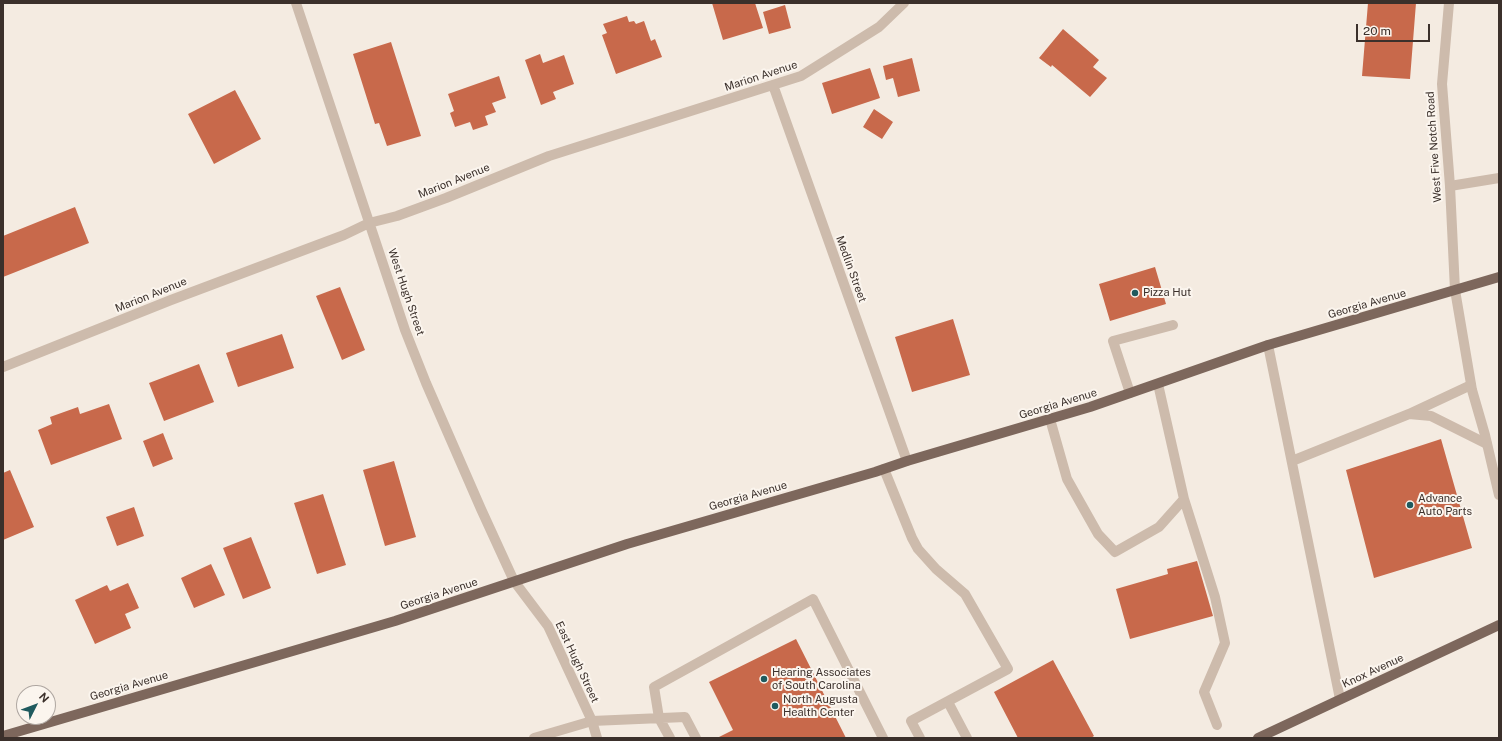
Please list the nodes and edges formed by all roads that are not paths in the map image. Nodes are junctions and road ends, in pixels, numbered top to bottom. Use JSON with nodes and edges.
{"nodes":[{"id":1,"x":296,"y":3,"type":"edge"},
{"id":2,"x":904,"y":3,"type":"edge"},
{"id":3,"x":1449,"y":3,"type":"edge"},
{"id":4,"x":773,"y":85,"type":"junction"},
{"id":5,"x":1499,"y":178,"type":"edge"},
{"id":6,"x":1450,"y":186,"type":"junction"},
{"id":7,"x":369,"y":223,"type":"junction"},
{"id":8,"x":1499,"y":277,"type":"edge"},
{"id":9,"x":1455,"y":290,"type":"junction"},
{"id":10,"x":1173,"y":325,"type":"dead end"},
{"id":11,"x":1268,"y":345,"type":"junction"},
{"id":12,"x":3,"y":368,"type":"edge"},
{"id":13,"x":1158,"y":384,"type":"junction"},
{"id":14,"x":1471,"y":385,"type":"junction"},
{"id":15,"x":1130,"y":393,"type":"junction"},
{"id":16,"x":1409,"y":414,"type":"junction"},
{"id":17,"x":1050,"y":419,"type":"junction"},
{"id":18,"x":1487,"y":444,"type":"junction"},
{"id":19,"x":907,"y":461,"type":"junction"},
{"id":20,"x":1292,"y":461,"type":"junction"},
{"id":21,"x":884,"y":469,"type":"junction"},
{"id":22,"x":1499,"y":495,"type":"edge"},
{"id":23,"x":1184,"y":499,"type":"junction"},
{"id":24,"x":514,"y":581,"type":"junction"},
{"id":25,"x":1499,"y":625,"type":"edge"},
{"id":26,"x":1340,"y":699,"type":"junction"},
{"id":27,"x":948,"y":702,"type":"junction"},
{"id":28,"x":659,"y":718,"type":"junction"},
{"id":29,"x":592,"y":721,"type":"junction"},
{"id":30,"x":1218,"y":725,"type":"dead end"},
{"id":31,"x":3,"y":736,"type":"edge"},
{"id":32,"x":534,"y":738,"type":"edge"},
{"id":33,"x":597,"y":738,"type":"edge"},
{"id":34,"x":670,"y":738,"type":"edge"},
{"id":35,"x":696,"y":738,"type":"edge"},
{"id":36,"x":882,"y":738,"type":"edge"},
{"id":37,"x":920,"y":738,"type":"edge"},
{"id":38,"x":967,"y":738,"type":"edge"},
{"id":39,"x":1258,"y":738,"type":"edge"}],
"edges":[{"from":1,"to":7,"type":"street","name":"West Hugh Street"},
{"from":2,"to":4,"type":"street","name":"Marion Avenue"},
{"from":3,"to":6,"type":"street","name":"West Five Notch Road"},
{"from":4,"to":7,"type":"street","name":"Marion Avenue"},
{"from":4,"to":19,"type":"street","name":"Medlin Street"},
{"from":5,"to":6,"type":"street"},
{"from":6,"to":9,"type":"street","name":"West Five Notch Road"},
{"from":7,"to":12,"type":"street","name":"Marion Avenue"},
{"from":7,"to":24,"type":"street","name":"West Hugh Street"},
{"from":8,"to":9,"type":"main road","name":"Georgia Avenue"},
{"from":9,"to":11,"type":"main road","name":"Georgia Avenue"},
{"from":9,"to":14,"type":"street","name":"West Five Notch Road"},
{"from":10,"to":15,"type":"street"},
{"from":11,"to":13,"type":"main road","name":"Georgia Avenue"},
{"from":11,"to":20,"type":"street"},
{"from":13,"to":15,"type":"main road","name":"Georgia Avenue"},
{"from":13,"to":23,"type":"street"},
{"from":14,"to":16,"type":"street"},
{"from":14,"to":18,"type":"street","name":"West Five Notch Road"},
{"from":15,"to":17,"type":"main road","name":"Georgia Avenue"},
{"from":16,"to":18,"type":"street"},
{"from":16,"to":20,"type":"street"},
{"from":17,"to":19,"type":"main road","name":"Georgia Avenue"},
{"from":17,"to":23,"type":"street"},
{"from":18,"to":22,"type":"street","name":"West Five Notch Road"},
{"from":19,"to":21,"type":"main road","name":"Georgia Avenue"},
{"from":20,"to":26,"type":"street"},
{"from":21,"to":24,"type":"main road","name":"Georgia Avenue"},
{"from":21,"to":27,"type":"street"},
{"from":23,"to":30,"type":"street"},
{"from":24,"to":29,"type":"street","name":"East Hugh Street"},
{"from":24,"to":31,"type":"main road","name":"Georgia Avenue"},
{"from":25,"to":26,"type":"main road","name":"Knox Avenue"},
{"from":26,"to":39,"type":"main road","name":"Knox Avenue"},
{"from":27,"to":37,"type":"street"},
{"from":27,"to":38,"type":"street"},
{"from":28,"to":29,"type":"street"},
{"from":28,"to":34,"type":"street"},
{"from":28,"to":35,"type":"street"},
{"from":28,"to":36,"type":"street"},
{"from":29,"to":32,"type":"street"},
{"from":29,"to":33,"type":"street","name":"East Hugh Street"}]}
